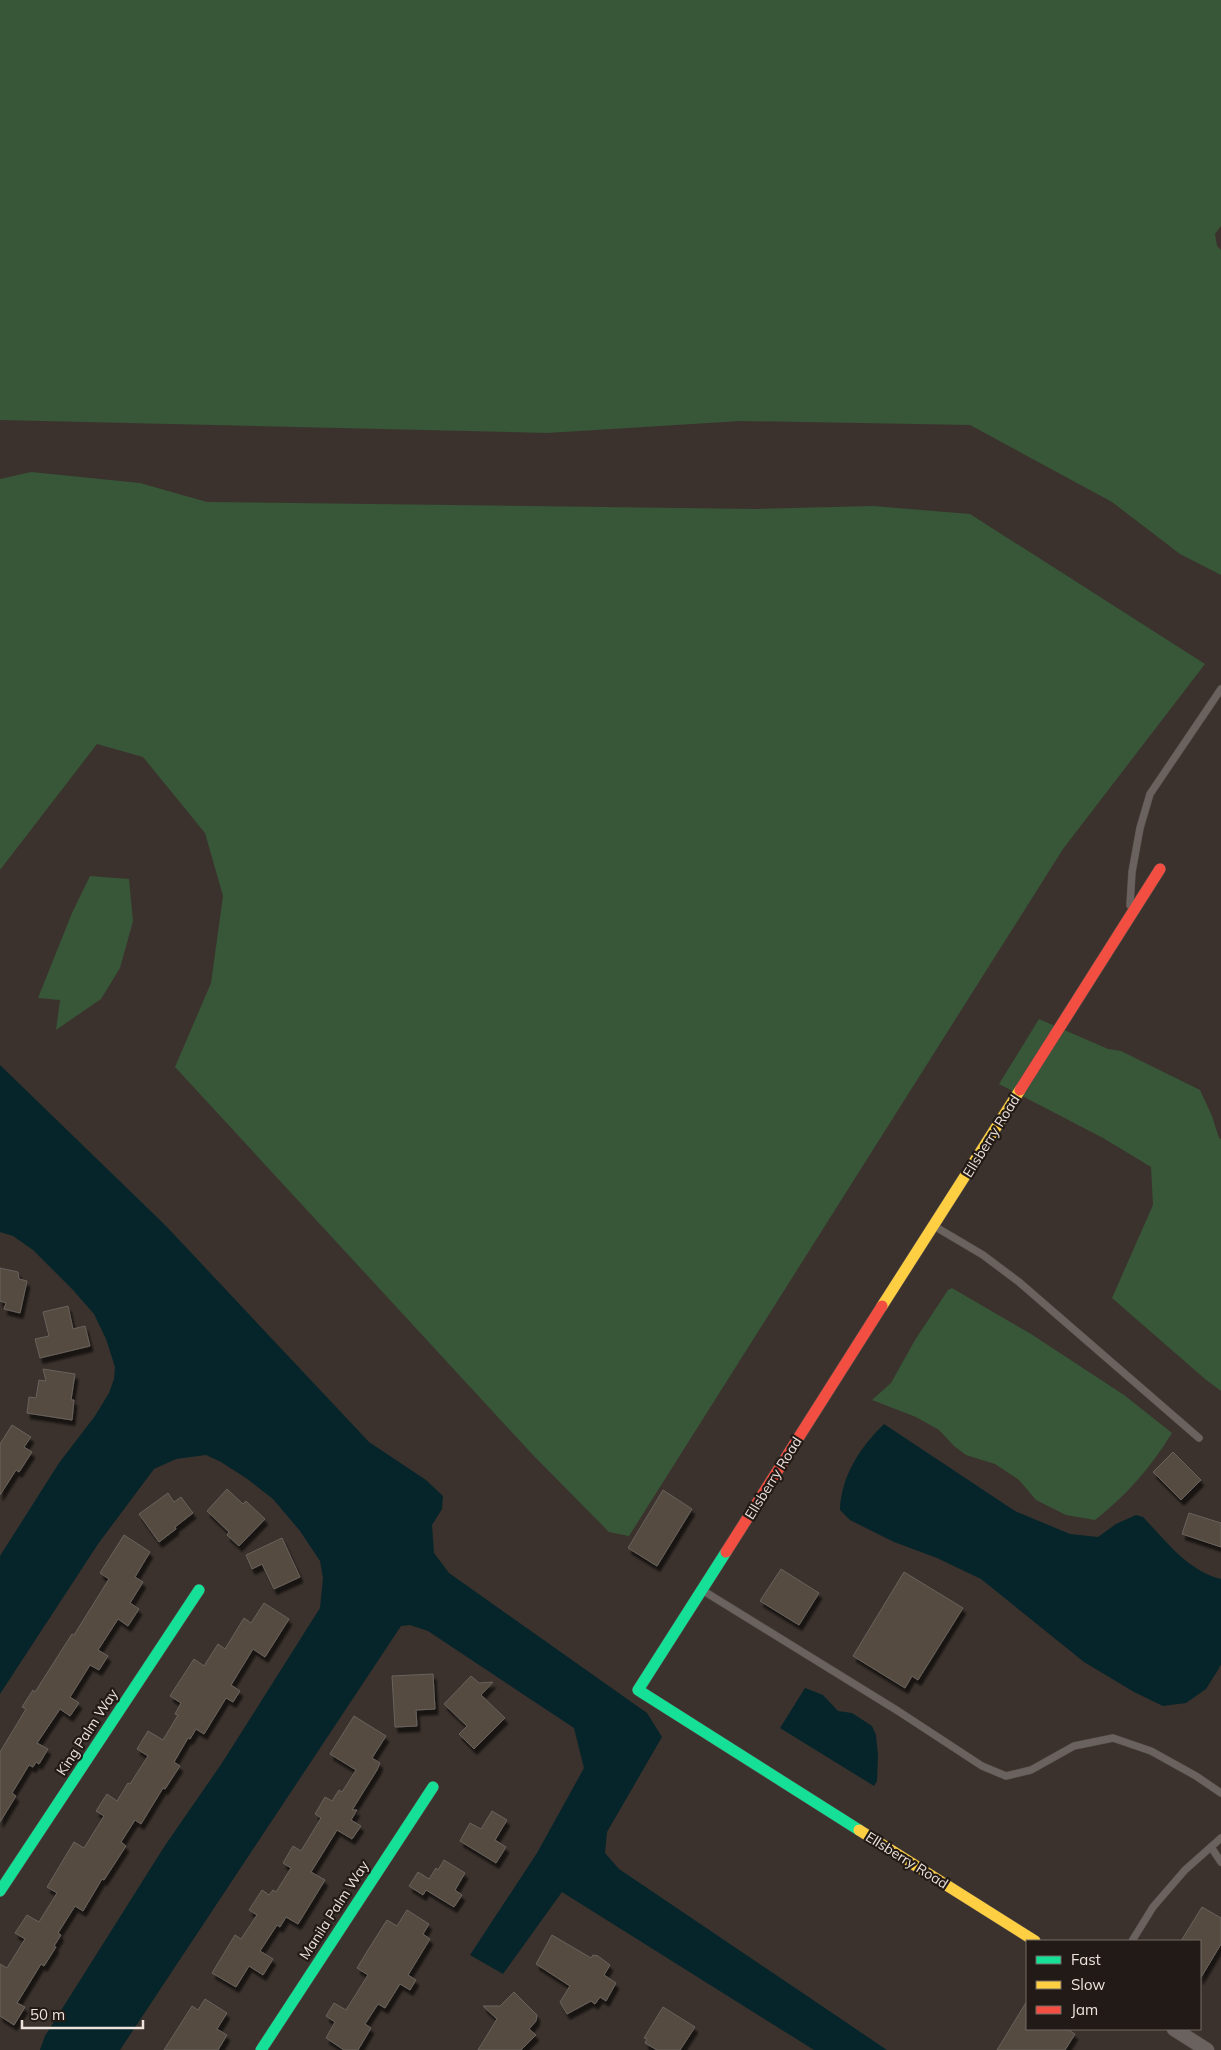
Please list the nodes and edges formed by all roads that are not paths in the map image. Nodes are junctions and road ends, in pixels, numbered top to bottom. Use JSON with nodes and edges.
{"nodes":[{"id":1,"x":1221,"y":689,"type":"edge"},
{"id":2,"x":1160,"y":869,"type":"dead end"},
{"id":3,"x":1129,"y":918,"type":"junction"},
{"id":4,"x":934,"y":1226,"type":"junction"},
{"id":5,"x":1199,"y":1438,"type":"dead end"},
{"id":6,"x":199,"y":1590,"type":"dead end"},
{"id":7,"x":702,"y":1590,"type":"junction"},
{"id":8,"x":433,"y":1787,"type":"dead end"},
{"id":9,"x":1221,"y":1793,"type":"edge"},
{"id":10,"x":1221,"y":1838,"type":"edge"},
{"id":11,"x":1211,"y":1847,"type":"junction"},
{"id":12,"x":1221,"y":1862,"type":"edge"},
{"id":13,"x":0,"y":1891,"type":"edge"},
{"id":14,"x":1033,"y":1940,"type":"edge"},
{"id":15,"x":1133,"y":1940,"type":"edge"},
{"id":16,"x":1176,"y":2030,"type":"edge"},
{"id":17,"x":261,"y":2050,"type":"edge"},
{"id":18,"x":1207,"y":2050,"type":"edge"}],
"edges":[{"from":1,"to":3,"type":"lane"},
{"from":2,"to":3,"type":"street","name":"Ellsberry Road"},
{"from":3,"to":4,"type":"street","name":"Ellsberry Road"},
{"from":4,"to":5,"type":"lane"},
{"from":4,"to":7,"type":"street","name":"Ellsberry Road"},
{"from":6,"to":13,"type":"street","name":"King Palm Way"},
{"from":7,"to":9,"type":"lane"},
{"from":7,"to":14,"type":"street","name":"Ellsberry Road"},
{"from":8,"to":17,"type":"street","name":"Manila Palm Way"},
{"from":10,"to":11,"type":"lane"},
{"from":11,"to":12,"type":"lane"},
{"from":11,"to":15,"type":"lane"},
{"from":16,"to":18,"type":"street"}]}
